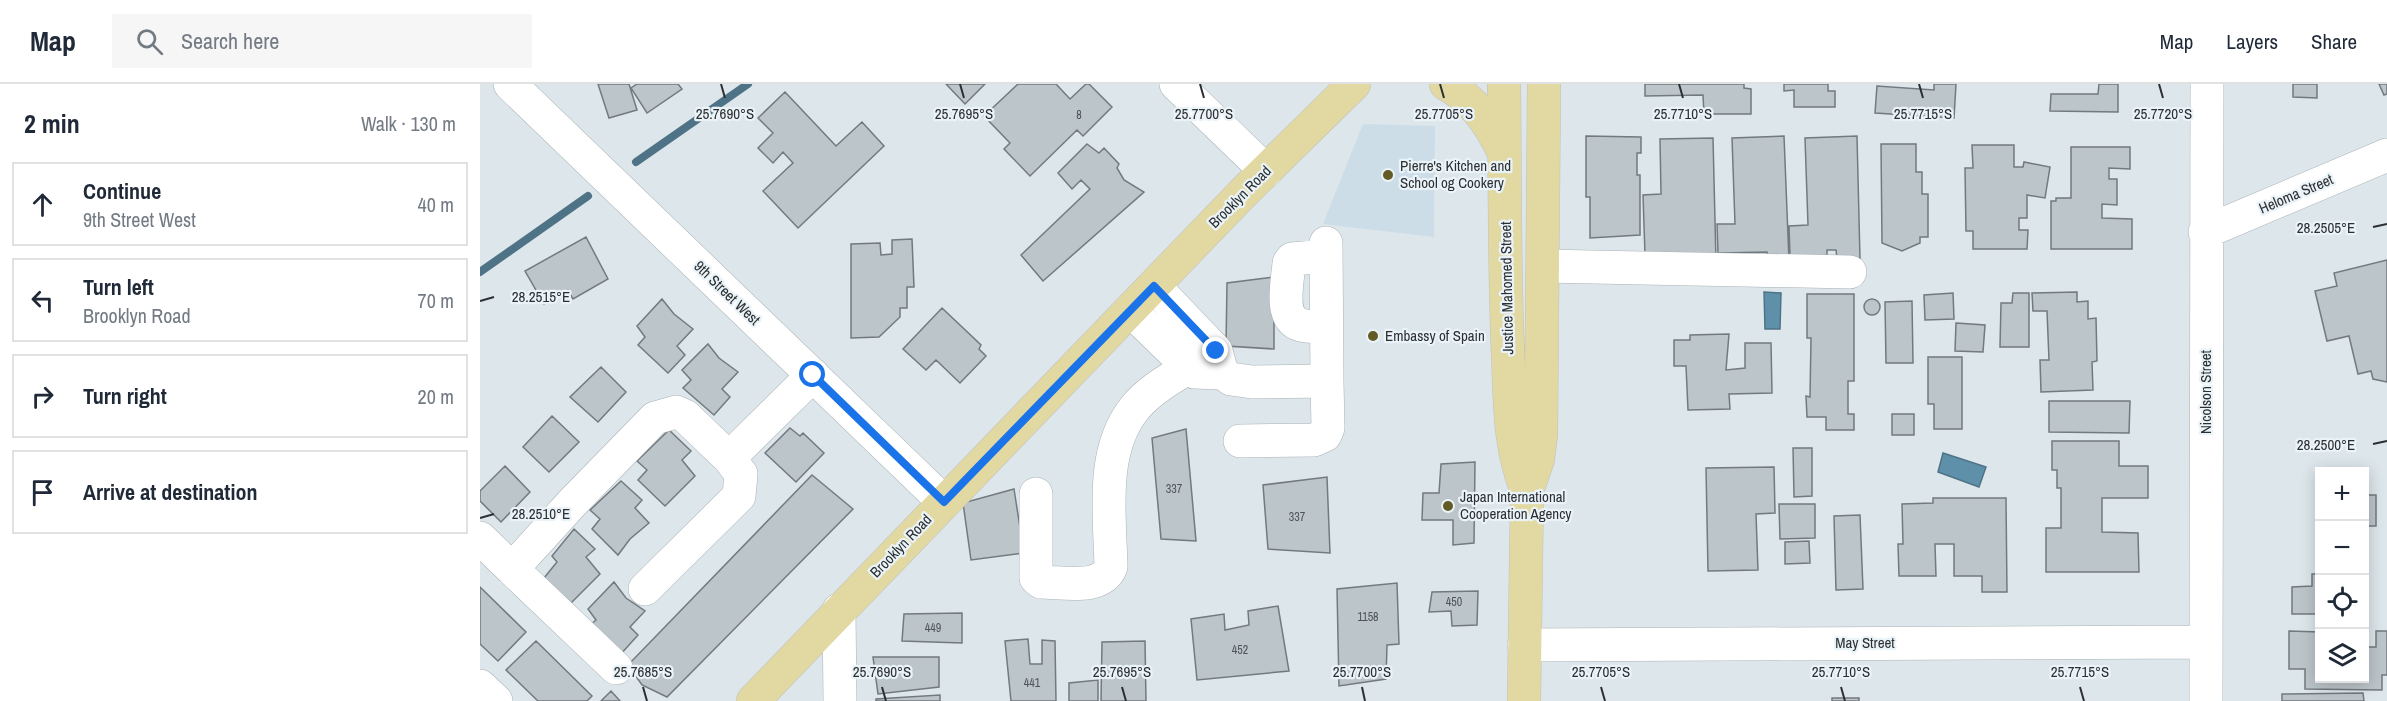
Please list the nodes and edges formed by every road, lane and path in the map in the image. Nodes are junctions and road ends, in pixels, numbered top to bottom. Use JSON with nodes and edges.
{"nodes":[{"id":1,"x":510,"y":84,"type":"edge"},
{"id":2,"x":1176,"y":84,"type":"edge"},
{"id":3,"x":1379,"y":84,"type":"edge"},
{"id":4,"x":1446,"y":84,"type":"edge"},
{"id":5,"x":1504,"y":84,"type":"edge"},
{"id":6,"x":1544,"y":84,"type":"edge"},
{"id":7,"x":2207,"y":84,"type":"edge"},
{"id":8,"x":1347,"y":92,"type":"edge"},
{"id":9,"x":1505,"y":155,"type":"junction"},
{"id":10,"x":2387,"y":155,"type":"edge"},
{"id":11,"x":1266,"y":171,"type":"junction"},
{"id":12,"x":2205,"y":232,"type":"junction"},
{"id":13,"x":1326,"y":249,"type":"dead end"},
{"id":14,"x":1543,"y":267,"type":"junction"},
{"id":15,"x":1850,"y":272,"type":"dead end"},
{"id":16,"x":1154,"y":286,"type":"junction"},
{"id":17,"x":1130,"y":310,"type":"junction"},
{"id":18,"x":1189,"y":367,"type":"junction"},
{"id":19,"x":1222,"y":373,"type":"junction"},
{"id":20,"x":813,"y":375,"type":"junction"},
{"id":21,"x":1327,"y":381,"type":"junction"},
{"id":22,"x":1240,"y":441,"type":"dead end"},
{"id":23,"x":729,"y":458,"type":"junction"},
{"id":24,"x":1527,"y":490,"type":"junction"},
{"id":25,"x":1036,"y":494,"type":"dead end"},
{"id":26,"x":944,"y":502,"type":"junction"},
{"id":27,"x":480,"y":538,"type":"edge"},
{"id":28,"x":513,"y":569,"type":"junction"},
{"id":29,"x":645,"y":589,"type":"dead end"},
{"id":30,"x":839,"y":610,"type":"junction"},
{"id":31,"x":2206,"y":642,"type":"junction"},
{"id":32,"x":1524,"y":645,"type":"junction"},
{"id":33,"x":616,"y":669,"type":"dead end"},
{"id":34,"x":480,"y":686,"type":"edge"},
{"id":35,"x":496,"y":701,"type":"edge"},
{"id":36,"x":753,"y":701,"type":"edge"},
{"id":37,"x":840,"y":701,"type":"edge"},
{"id":38,"x":1524,"y":701,"type":"edge"},
{"id":39,"x":2206,"y":701,"type":"edge"}],
"edges":[{"from":1,"to":20,"type":"street","name":"9th Street West"},
{"from":2,"to":11,"type":"street"},
{"from":3,"to":8,"type":"main road"},
{"from":4,"to":9,"type":"main road"},
{"from":5,"to":9,"type":"main road","name":"Justice Mahomed Street"},
{"from":6,"to":14,"type":"main road","name":"Justice Mahomed Street"},
{"from":7,"to":12,"type":"street","name":"Nicolson Street"},
{"from":8,"to":11,"type":"main road","name":"Brooklyn Road"},
{"from":9,"to":24,"type":"main road","name":"Justice Mahomed Street"},
{"from":10,"to":12,"type":"street","name":"Heloma Street"},
{"from":11,"to":16,"type":"main road","name":"Brooklyn Road"},
{"from":12,"to":31,"type":"street","name":"Nicolson Street"},
{"from":13,"to":21,"type":"street"},
{"from":14,"to":15,"type":"street"},
{"from":14,"to":24,"type":"main road","name":"Justice Mahomed Street"},
{"from":16,"to":17,"type":"main road","name":"Brooklyn Road"},
{"from":16,"to":19,"type":"street"},
{"from":17,"to":18,"type":"street"},
{"from":17,"to":26,"type":"main road","name":"Brooklyn Road"},
{"from":18,"to":19,"type":"street"},
{"from":18,"to":25,"type":"street"},
{"from":19,"to":21,"type":"street"},
{"from":20,"to":23,"type":"street"},
{"from":20,"to":26,"type":"street","name":"9th Street West"},
{"from":21,"to":22,"type":"street"},
{"from":23,"to":28,"type":"street"},
{"from":23,"to":29,"type":"street"},
{"from":24,"to":32,"type":"main road","name":"Justice Mahomed Street"},
{"from":26,"to":30,"type":"main road","name":"Brooklyn Road"},
{"from":27,"to":28,"type":"street"},
{"from":28,"to":33,"type":"street"},
{"from":30,"to":36,"type":"main road","name":"Brooklyn Road"},
{"from":30,"to":37,"type":"street"},
{"from":31,"to":32,"type":"street","name":"May Street"},
{"from":31,"to":39,"type":"street","name":"Nicolson Street"},
{"from":32,"to":38,"type":"main road","name":"Justice Mahomed Street"},
{"from":34,"to":35,"type":"street"}]}
